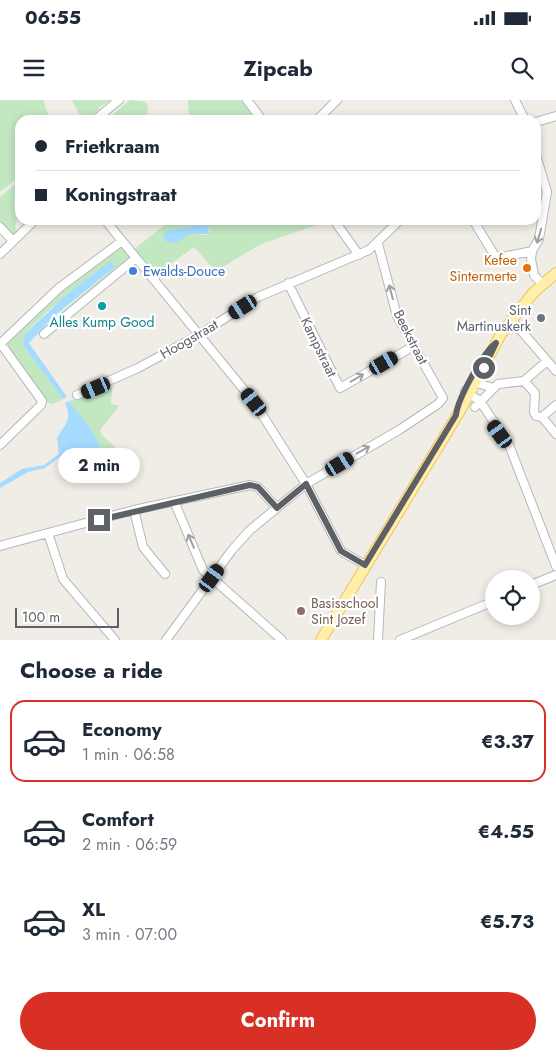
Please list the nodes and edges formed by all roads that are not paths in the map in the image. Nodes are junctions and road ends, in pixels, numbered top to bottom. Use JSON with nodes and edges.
{"nodes":[{"id":1,"x":119,"y":100,"type":"edge"},
{"id":2,"x":247,"y":100,"type":"edge"},
{"id":3,"x":337,"y":100,"type":"edge"},
{"id":4,"x":515,"y":100,"type":"edge"},
{"id":5,"x":101,"y":115,"type":"edge"},
{"id":6,"x":258,"y":115,"type":"edge"},
{"id":7,"x":322,"y":115,"type":"edge"},
{"id":8,"x":522,"y":115,"type":"edge"},
{"id":9,"x":556,"y":116,"type":"edge"},
{"id":10,"x":541,"y":120,"type":"edge"},
{"id":11,"x":541,"y":172,"type":"edge"},
{"id":12,"x":556,"y":189,"type":"edge"},
{"id":13,"x":547,"y":192,"type":"junction"},
{"id":14,"x":30,"y":225,"type":"edge"},
{"id":15,"x":109,"y":225,"type":"edge"},
{"id":16,"x":338,"y":225,"type":"edge"},
{"id":17,"x":395,"y":225,"type":"edge"},
{"id":18,"x":476,"y":225,"type":"edge"},
{"id":19,"x":0,"y":227,"type":"edge"},
{"id":20,"x":13,"y":241,"type":"junction"},
{"id":21,"x":122,"y":241,"type":"junction"},
{"id":22,"x":378,"y":244,"type":"junction"},
{"id":23,"x":532,"y":251,"type":"junction"},
{"id":24,"x":0,"y":254,"type":"edge"},
{"id":25,"x":359,"y":255,"type":"junction"},
{"id":26,"x":136,"y":258,"type":"junction"},
{"id":27,"x":555,"y":275,"type":"edge"},
{"id":28,"x":288,"y":284,"type":"junction"},
{"id":29,"x":542,"y":284,"type":"junction"},
{"id":30,"x":512,"y":319,"type":"junction"},
{"id":31,"x":44,"y":334,"type":"dead end"},
{"id":32,"x":199,"y":335,"type":"junction"},
{"id":33,"x":1,"y":340,"type":"edge"},
{"id":34,"x":414,"y":346,"type":"junction"},
{"id":35,"x":547,"y":361,"type":"junction"},
{"id":36,"x":556,"y":371,"type":"edge"},
{"id":37,"x":524,"y":381,"type":"junction"},
{"id":38,"x":480,"y":384,"type":"dead end"},
{"id":39,"x":494,"y":388,"type":"junction"},
{"id":40,"x":77,"y":396,"type":"dead end"},
{"id":41,"x":466,"y":396,"type":"junction"},
{"id":42,"x":477,"y":404,"type":"junction"},
{"id":43,"x":556,"y":405,"type":"edge"},
{"id":44,"x":542,"y":417,"type":"junction"},
{"id":45,"x":556,"y":434,"type":"edge"},
{"id":46,"x":0,"y":446,"type":"edge"},
{"id":47,"x":306,"y":484,"type":"junction"},
{"id":48,"x":174,"y":501,"type":"junction"},
{"id":49,"x":277,"y":508,"type":"junction"},
{"id":50,"x":134,"y":510,"type":"junction"},
{"id":51,"x":48,"y":533,"type":"junction"},
{"id":52,"x":0,"y":546,"type":"edge"},
{"id":53,"x":365,"y":565,"type":"junction"},
{"id":54,"x":556,"y":566,"type":"edge"},
{"id":55,"x":165,"y":574,"type":"dead end"},
{"id":56,"x":556,"y":575,"type":"edge"},
{"id":57,"x":212,"y":578,"type":"junction"},
{"id":58,"x":540,"y":581,"type":"edge"},
{"id":59,"x":381,"y":582,"type":"dead end"},
{"id":60,"x":485,"y":605,"type":"edge"},
{"id":61,"x":115,"y":640,"type":"edge"},
{"id":62,"x":166,"y":640,"type":"edge"},
{"id":63,"x":281,"y":640,"type":"edge"},
{"id":64,"x":321,"y":640,"type":"edge"},
{"id":65,"x":378,"y":640,"type":"edge"},
{"id":66,"x":400,"y":640,"type":"edge"}],
"edges":[{"from":1,"to":5,"type":"street"},
{"from":2,"to":6,"type":"street"},
{"from":3,"to":7,"type":"street"},
{"from":4,"to":8,"type":"street"},
{"from":9,"to":10,"type":"street"},
{"from":11,"to":13,"type":"street"},
{"from":12,"to":13,"type":"street"},
{"from":13,"to":23,"type":"street","one_way":true},
{"from":14,"to":20,"type":"street"},
{"from":15,"to":21,"type":"street"},
{"from":16,"to":25,"type":"street"},
{"from":17,"to":22,"type":"street","name":"Hoogstraat"},
{"from":18,"to":23,"type":"street"},
{"from":19,"to":20,"type":"street"},
{"from":20,"to":24,"type":"street"},
{"from":21,"to":26,"type":"street"},
{"from":21,"to":33,"type":"street"},
{"from":22,"to":25,"type":"street","name":"Hoogstraat"},
{"from":34,"to":22,"type":"street","name":"Beekstraat","one_way":true},
{"from":23,"to":29,"type":"street"},
{"from":25,"to":28,"type":"street","name":"Hoogstraat"},
{"from":26,"to":31,"type":"street"},
{"from":26,"to":32,"type":"street"},
{"from":27,"to":29,"type":"main road"},
{"from":28,"to":32,"type":"street","name":"Hoogstraat"},
{"from":28,"to":34,"type":"street","name":"Kampstraat","one_way":true},
{"from":29,"to":30,"type":"main road"},
{"from":30,"to":35,"type":"street"},
{"from":30,"to":41,"type":"main road"},
{"from":32,"to":40,"type":"street","name":"Hoogstraat"},
{"from":32,"to":47,"type":"street"},
{"from":33,"to":46,"type":"street"},
{"from":47,"to":34,"type":"street","name":"Beekstraat","one_way":true},
{"from":35,"to":36,"type":"street"},
{"from":35,"to":37,"type":"street"},
{"from":37,"to":39,"type":"street"},
{"from":37,"to":44,"type":"street"},
{"from":38,"to":39,"type":"street"},
{"from":39,"to":42,"type":"street"},
{"from":41,"to":42,"type":"street"},
{"from":41,"to":53,"type":"main road"},
{"from":42,"to":54,"type":"street"},
{"from":43,"to":44,"type":"street"},
{"from":44,"to":45,"type":"street"},
{"from":47,"to":49,"type":"street"},
{"from":47,"to":53,"type":"street"},
{"from":48,"to":49,"type":"street"},
{"from":48,"to":50,"type":"street"},
{"from":57,"to":48,"type":"street","one_way":true},
{"from":49,"to":57,"type":"street"},
{"from":50,"to":51,"type":"street"},
{"from":50,"to":55,"type":"street"},
{"from":51,"to":52,"type":"street"},
{"from":51,"to":61,"type":"street"},
{"from":53,"to":64,"type":"main road"},
{"from":56,"to":58,"type":"street"},
{"from":57,"to":62,"type":"street"},
{"from":57,"to":63,"type":"street"},
{"from":59,"to":65,"type":"street"},
{"from":60,"to":66,"type":"street"}]}
